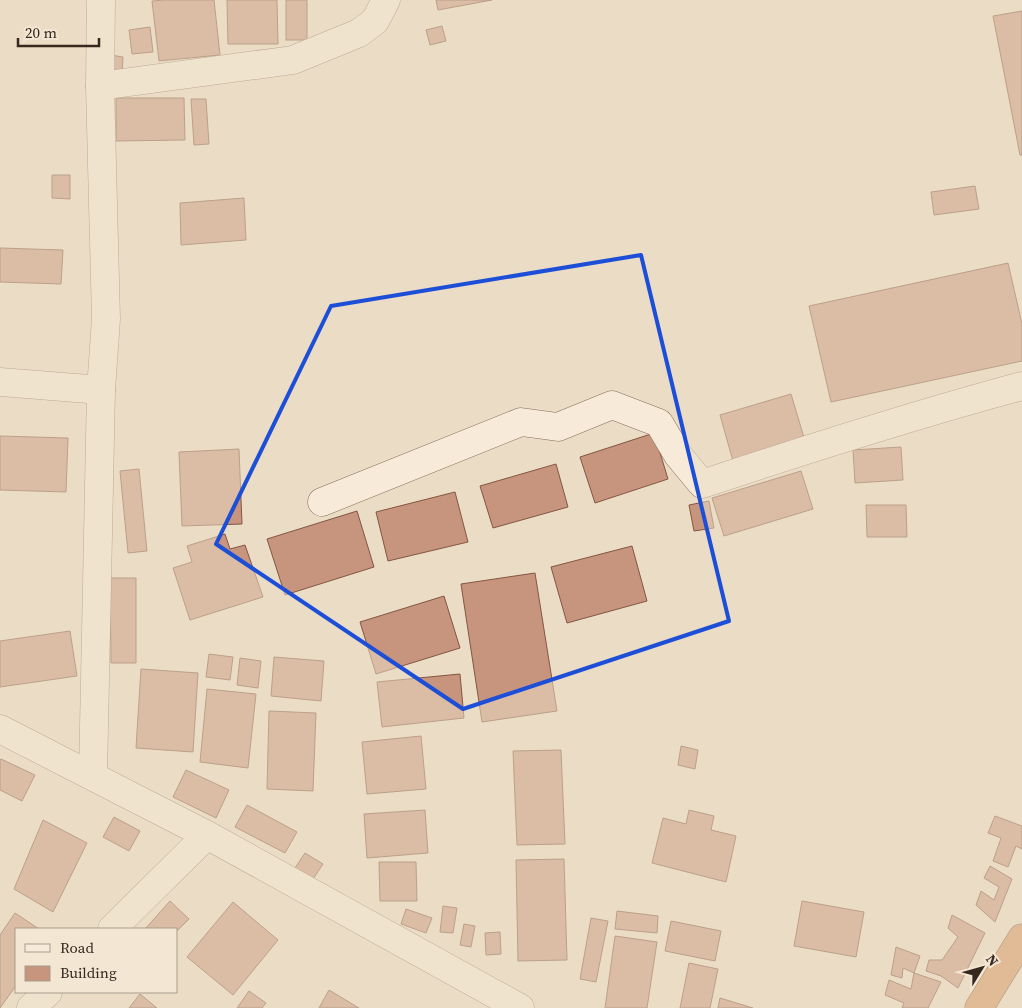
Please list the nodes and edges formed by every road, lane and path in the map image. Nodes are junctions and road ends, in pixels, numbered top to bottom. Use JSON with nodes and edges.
{"nodes":[{"id":1,"x":101,"y":0,"type":"edge"},
{"id":2,"x":386,"y":0,"type":"edge"},
{"id":3,"x":100,"y":86,"type":"junction"},
{"id":4,"x":0,"y":382,"type":"edge"},
{"id":5,"x":1022,"y":386,"type":"edge"},
{"id":6,"x":101,"y":390,"type":"junction"},
{"id":7,"x":322,"y":502,"type":"dead end"},
{"id":8,"x":0,"y":729,"type":"edge"},
{"id":9,"x":93,"y":776,"type":"junction"},
{"id":10,"x":208,"y":835,"type":"junction"},
{"id":11,"x":113,"y":928,"type":"edge"},
{"id":12,"x":1022,"y":938,"type":"edge"},
{"id":13,"x":47,"y":993,"type":"edge"},
{"id":14,"x":32,"y":1008,"type":"edge"},
{"id":15,"x":520,"y":1008,"type":"edge"},
{"id":16,"x":979,"y":1008,"type":"edge"}],
"edges":[{"from":1,"to":3,"type":"street"},
{"from":2,"to":3,"type":"street"},
{"from":3,"to":6,"type":"street"},
{"from":4,"to":6,"type":"street"},
{"from":5,"to":7,"type":"street"},
{"from":6,"to":9,"type":"street"},
{"from":8,"to":9,"type":"street"},
{"from":9,"to":10,"type":"street"},
{"from":10,"to":11,"type":"street"},
{"from":10,"to":15,"type":"street"},
{"from":12,"to":16,"type":"highway"},
{"from":13,"to":14,"type":"street"}]}
